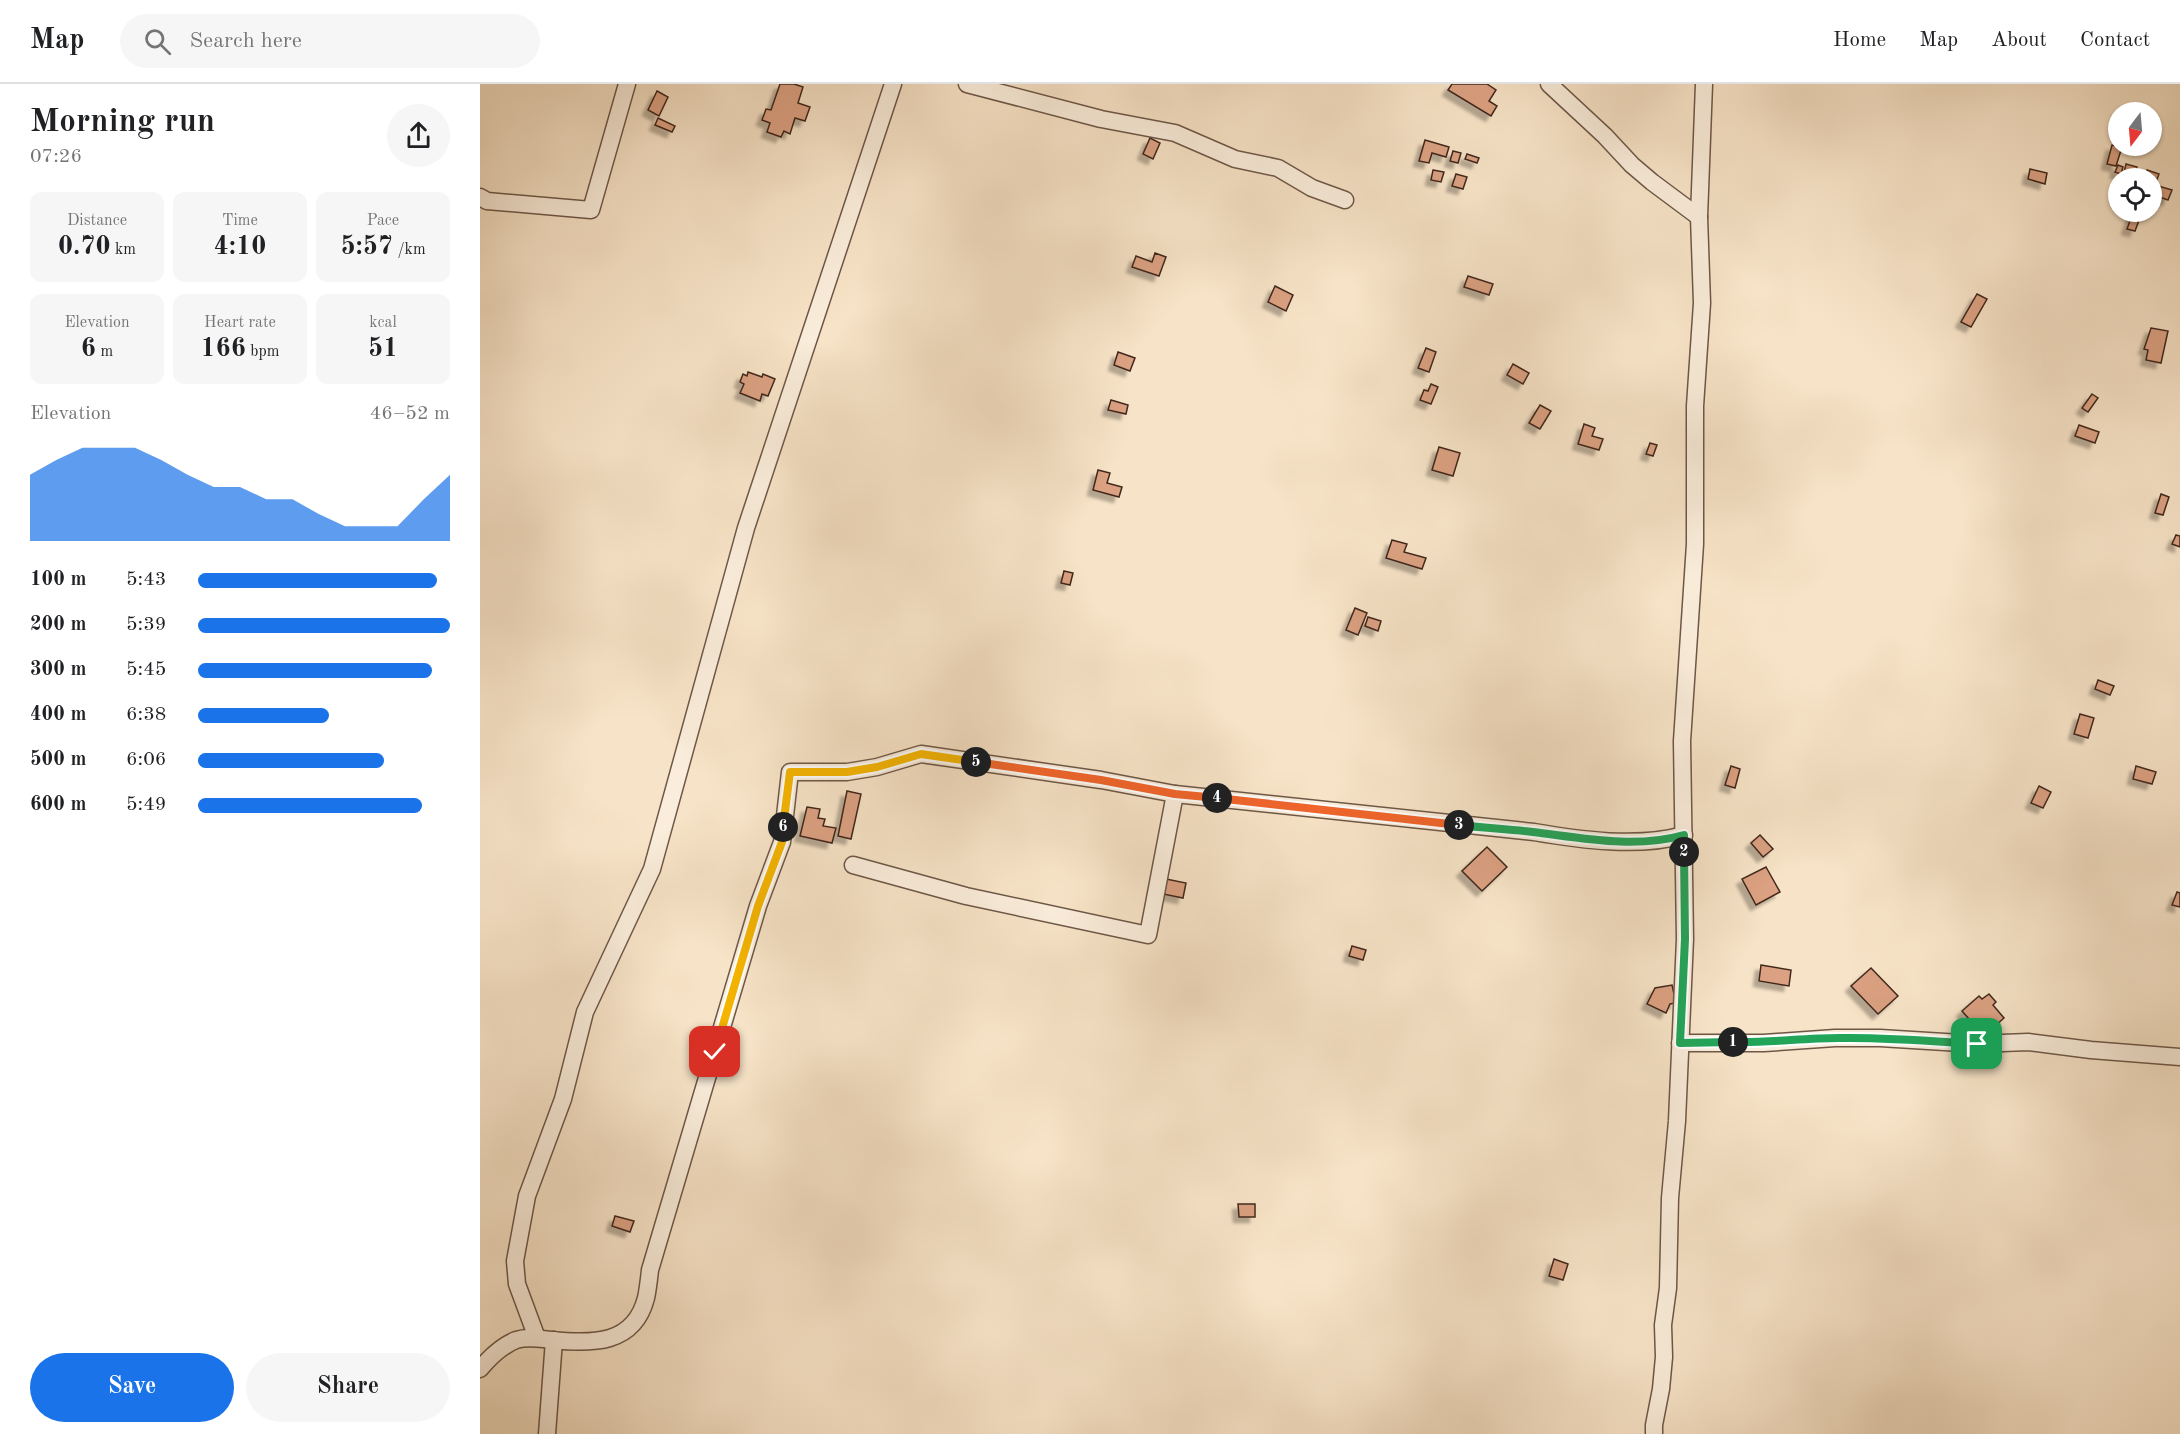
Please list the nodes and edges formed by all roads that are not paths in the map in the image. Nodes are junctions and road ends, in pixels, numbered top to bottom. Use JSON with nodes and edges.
{"nodes":[{"id":1,"x":627,"y":84,"type":"edge"},
{"id":2,"x":892,"y":84,"type":"edge"},
{"id":3,"x":967,"y":84,"type":"edge"},
{"id":4,"x":1550,"y":84,"type":"edge"},
{"id":5,"x":1704,"y":84,"type":"edge"},
{"id":6,"x":480,"y":197,"type":"edge"},
{"id":7,"x":1345,"y":201,"type":"dead end"},
{"id":8,"x":1699,"y":217,"type":"junction"},
{"id":9,"x":1175,"y":794,"type":"junction"},
{"id":10,"x":1684,"y":835,"type":"junction"},
{"id":11,"x":853,"y":865,"type":"dead end"},
{"id":12,"x":1680,"y":1043,"type":"junction"},
{"id":13,"x":2180,"y":1058,"type":"edge"},
{"id":14,"x":546,"y":1339,"type":"junction"},
{"id":15,"x":480,"y":1369,"type":"edge"},
{"id":16,"x":547,"y":1434,"type":"edge"},
{"id":17,"x":1654,"y":1434,"type":"edge"}],
"edges":[{"from":1,"to":6,"type":"street"},
{"from":2,"to":14,"type":"street"},
{"from":3,"to":7,"type":"street"},
{"from":4,"to":8,"type":"street"},
{"from":5,"to":8,"type":"street"},
{"from":8,"to":10,"type":"street"},
{"from":9,"to":10,"type":"street"},
{"from":9,"to":11,"type":"street"},
{"from":9,"to":14,"type":"street"},
{"from":10,"to":12,"type":"street"},
{"from":12,"to":13,"type":"street"},
{"from":12,"to":17,"type":"street"},
{"from":14,"to":15,"type":"street"},
{"from":14,"to":16,"type":"street"}]}
